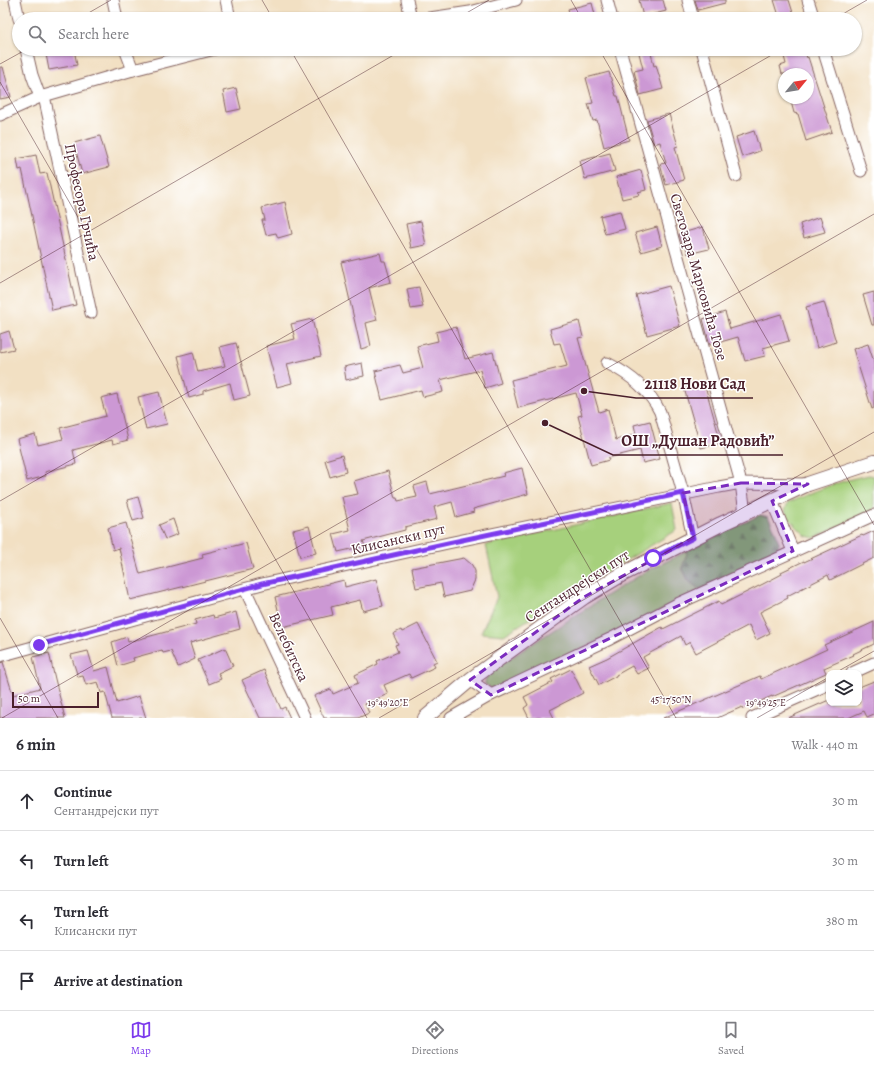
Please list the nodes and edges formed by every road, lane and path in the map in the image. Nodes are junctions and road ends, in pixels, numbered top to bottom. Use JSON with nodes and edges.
{"nodes":[{"id":1,"x":15,"y":0,"type":"edge"},
{"id":2,"x":113,"y":0,"type":"edge"},
{"id":3,"x":226,"y":0,"type":"edge"},
{"id":4,"x":406,"y":0,"type":"edge"},
{"id":5,"x":516,"y":0,"type":"edge"},
{"id":6,"x":607,"y":0,"type":"edge"},
{"id":7,"x":688,"y":0,"type":"edge"},
{"id":8,"x":808,"y":0,"type":"edge"},
{"id":9,"x":18,"y":12,"type":"edge"},
{"id":10,"x":116,"y":12,"type":"edge"},
{"id":11,"x":229,"y":12,"type":"edge"},
{"id":12,"x":409,"y":12,"type":"edge"},
{"id":13,"x":470,"y":12,"type":"edge"},
{"id":14,"x":610,"y":12,"type":"edge"},
{"id":15,"x":692,"y":12,"type":"edge"},
{"id":16,"x":812,"y":12,"type":"edge"},
{"id":17,"x":28,"y":56,"type":"edge"},
{"id":18,"x":128,"y":56,"type":"edge"},
{"id":19,"x":188,"y":56,"type":"edge"},
{"id":20,"x":622,"y":56,"type":"edge"},
{"id":21,"x":704,"y":56,"type":"edge"},
{"id":22,"x":826,"y":56,"type":"edge"},
{"id":23,"x":133,"y":70,"type":"junction"},
{"id":24,"x":42,"y":97,"type":"junction"},
{"id":25,"x":0,"y":115,"type":"edge"},
{"id":26,"x":861,"y":171,"type":"dead end"},
{"id":27,"x":736,"y":176,"type":"dead end"},
{"id":28,"x":91,"y":313,"type":"dead end"},
{"id":29,"x":607,"y":363,"type":"dead end"},
{"id":30,"x":874,"y":462,"type":"edge"},
{"id":31,"x":741,"y":483,"type":"junction"},
{"id":32,"x":808,"y":484,"type":"junction"},
{"id":33,"x":683,"y":493,"type":"junction"},
{"id":34,"x":772,"y":500,"type":"junction"},
{"id":35,"x":746,"y":513,"type":"junction"},
{"id":36,"x":874,"y":515,"type":"edge"},
{"id":37,"x":693,"y":538,"type":"junction"},
{"id":38,"x":793,"y":551,"type":"junction"},
{"id":39,"x":245,"y":589,"type":"junction"},
{"id":40,"x":0,"y":656,"type":"edge"},
{"id":41,"x":874,"y":663,"type":"edge"},
{"id":42,"x":859,"y":670,"type":"edge"},
{"id":43,"x":470,"y":680,"type":"junction"},
{"id":44,"x":826,"y":685,"type":"edge"},
{"id":45,"x":492,"y":695,"type":"junction"},
{"id":46,"x":305,"y":718,"type":"edge"},
{"id":47,"x":425,"y":718,"type":"edge"},
{"id":48,"x":451,"y":718,"type":"edge"},
{"id":49,"x":752,"y":718,"type":"edge"}],
"edges":[{"from":1,"to":9,"type":"street"},
{"from":2,"to":10,"type":"street"},
{"from":3,"to":11,"type":"street"},
{"from":4,"to":12,"type":"street"},
{"from":5,"to":13,"type":"street"},
{"from":6,"to":14,"type":"street"},
{"from":7,"to":15,"type":"street"},
{"from":8,"to":16,"type":"street"},
{"from":17,"to":24,"type":"street","name":"Професора Грчића"},
{"from":18,"to":23,"type":"street"},
{"from":19,"to":23,"type":"street"},
{"from":20,"to":31,"type":"street","name":"Светозара Марковића Тозе"},
{"from":21,"to":27,"type":"street"},
{"from":22,"to":26,"type":"street"},
{"from":23,"to":24,"type":"street"},
{"from":24,"to":25,"type":"street"},
{"from":24,"to":28,"type":"street","name":"Професора Грчића"},
{"from":29,"to":33,"type":"street"},
{"from":30,"to":32,"type":"main road","name":"Сентандрејски пут"},
{"from":31,"to":32,"type":"street","name":"Клисански пут"},
{"from":31,"to":33,"type":"street","name":"Клисански пут"},
{"from":31,"to":35,"type":"street","name":"Светозара Марковића Тозе"},
{"from":32,"to":34,"type":"main road","name":"Сентандрејски пут"},
{"from":33,"to":37,"type":"street"},
{"from":33,"to":39,"type":"street","name":"Клисански пут"},
{"from":34,"to":35,"type":"main road","name":"Сентандрејски пут"},
{"from":34,"to":38,"type":"street"},
{"from":35,"to":37,"type":"main road","name":"Сентандрејски пут"},
{"from":36,"to":38,"type":"street"},
{"from":37,"to":43,"type":"main road","name":"Сентандрејски пут"},
{"from":38,"to":45,"type":"street"},
{"from":39,"to":40,"type":"street","name":"Клисански пут"},
{"from":39,"to":46,"type":"street","name":"Велебитска"},
{"from":41,"to":42,"type":"street"},
{"from":43,"to":45,"type":"street"},
{"from":43,"to":47,"type":"main road","name":"Сентандрејски пут"},
{"from":44,"to":49,"type":"street"},
{"from":45,"to":48,"type":"street"}]}
